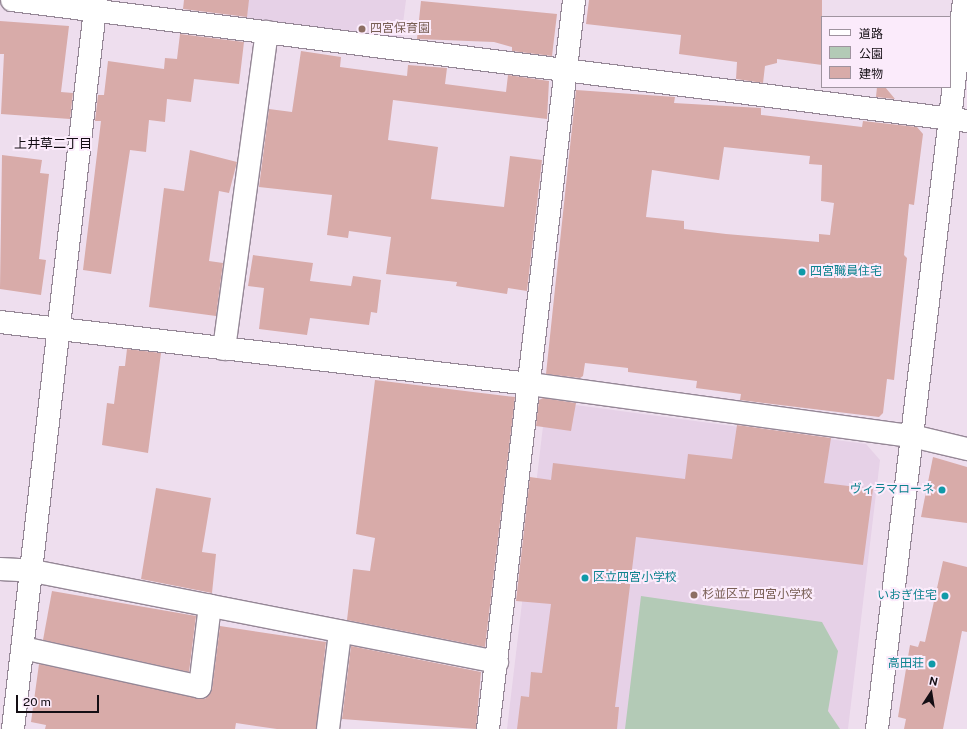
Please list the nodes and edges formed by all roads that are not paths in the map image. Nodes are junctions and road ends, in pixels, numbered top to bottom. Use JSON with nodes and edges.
{"nodes":[{"id":1,"x":12,"y":0,"type":"edge"},
{"id":2,"x":574,"y":0,"type":"edge"},
{"id":3,"x":964,"y":0,"type":"edge"},
{"id":4,"x":96,"y":5,"type":"edge"},
{"id":5,"x":267,"y":32,"type":"junction"},
{"id":6,"x":566,"y":69,"type":"junction"},
{"id":7,"x":958,"y":119,"type":"edge"},
{"id":8,"x":0,"y":322,"type":"edge"},
{"id":9,"x":60,"y":330,"type":"junction"},
{"id":10,"x":224,"y":349,"type":"junction"},
{"id":11,"x":530,"y":384,"type":"junction"},
{"id":12,"x":912,"y":436,"type":"junction"},
{"id":13,"x":967,"y":449,"type":"edge"},
{"id":14,"x":0,"y":569,"type":"edge"},
{"id":15,"x":34,"y":571,"type":"junction"},
{"id":16,"x":210,"y":606,"type":"junction"},
{"id":17,"x":340,"y":632,"type":"junction"},
{"id":18,"x":23,"y":648,"type":"junction"},
{"id":19,"x":497,"y":662,"type":"junction"},
{"id":20,"x":13,"y":729,"type":"edge"},
{"id":21,"x":330,"y":729,"type":"edge"},
{"id":22,"x":488,"y":729,"type":"edge"},
{"id":23,"x":877,"y":729,"type":"edge"}],
"edges":[{"from":1,"to":4,"type":"street"},
{"from":2,"to":6,"type":"street"},
{"from":3,"to":7,"type":"street"},
{"from":4,"to":5,"type":"street"},
{"from":4,"to":9,"type":"street"},
{"from":5,"to":6,"type":"street"},
{"from":5,"to":10,"type":"street"},
{"from":6,"to":7,"type":"street"},
{"from":6,"to":11,"type":"street"},
{"from":7,"to":12,"type":"street"},
{"from":8,"to":9,"type":"street"},
{"from":9,"to":10,"type":"street"},
{"from":9,"to":15,"type":"street"},
{"from":10,"to":11,"type":"street"},
{"from":11,"to":12,"type":"street"},
{"from":11,"to":19,"type":"street"},
{"from":12,"to":13,"type":"street"},
{"from":12,"to":23,"type":"street"},
{"from":14,"to":15,"type":"street"},
{"from":15,"to":16,"type":"street"},
{"from":15,"to":18,"type":"street"},
{"from":16,"to":17,"type":"street"},
{"from":16,"to":18,"type":"street"},
{"from":17,"to":19,"type":"street"},
{"from":17,"to":21,"type":"street"},
{"from":18,"to":20,"type":"street"},
{"from":19,"to":22,"type":"street"}]}
